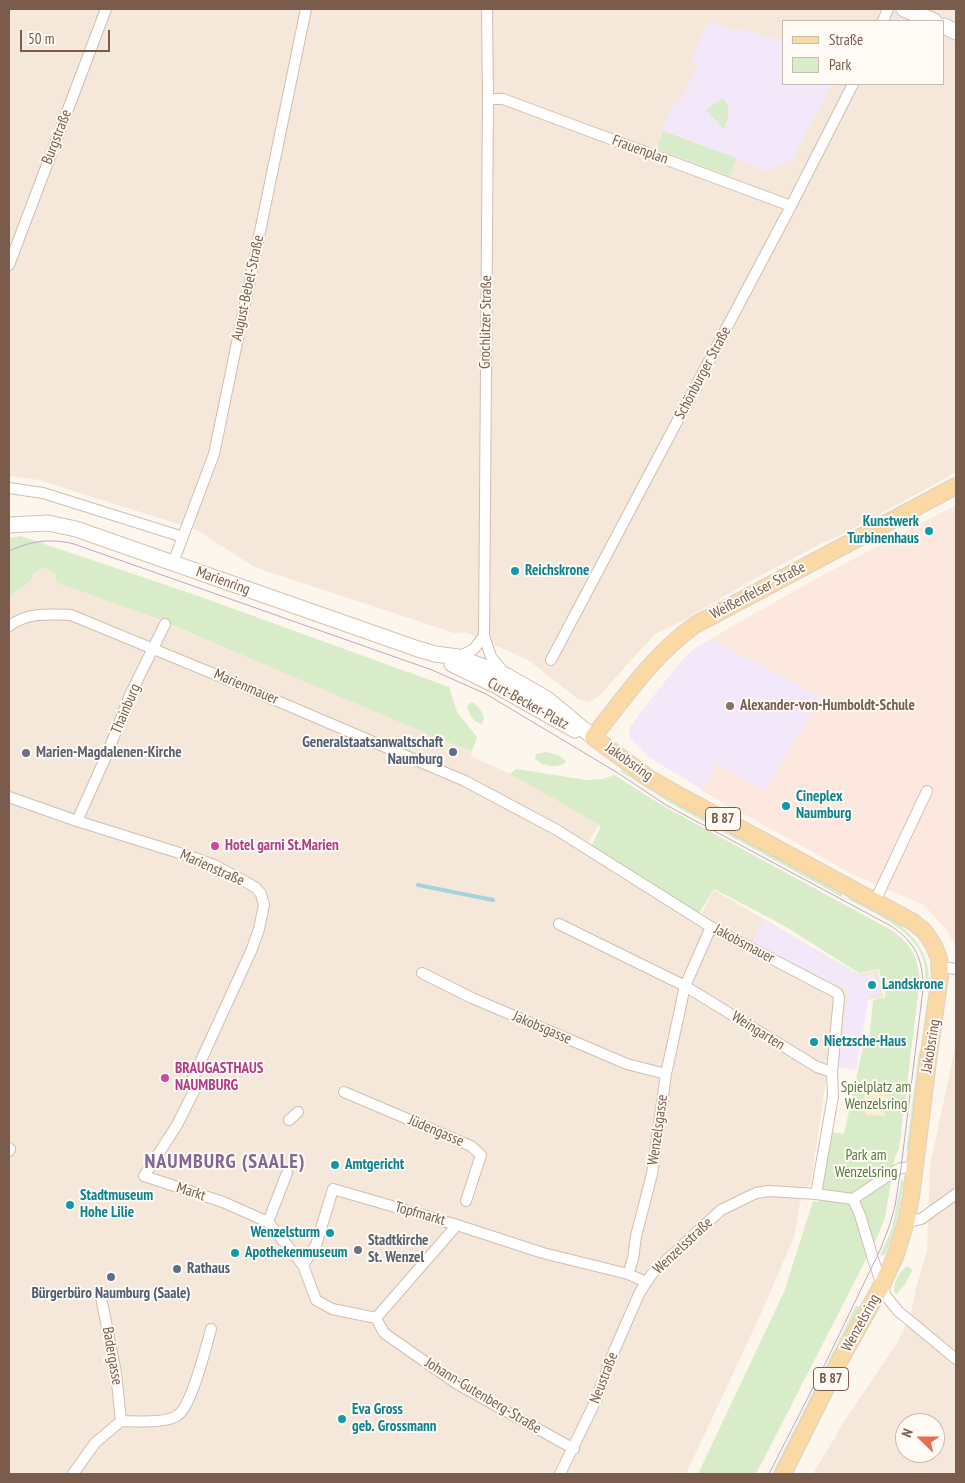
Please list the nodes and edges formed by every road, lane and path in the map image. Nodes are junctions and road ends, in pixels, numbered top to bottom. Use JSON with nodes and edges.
{"nodes":[{"id":1,"x":106,"y":9,"type":"edge"},
{"id":2,"x":306,"y":9,"type":"edge"},
{"id":3,"x":487,"y":9,"type":"edge"},
{"id":4,"x":904,"y":9,"type":"edge"},
{"id":5,"x":932,"y":20,"type":"edge"},
{"id":6,"x":852,"y":85,"type":"edge"},
{"id":7,"x":488,"y":99,"type":"junction"},
{"id":8,"x":790,"y":206,"type":"junction"},
{"id":9,"x":9,"y":265,"type":"edge"},
{"id":10,"x":956,"y":486,"type":"edge"},
{"id":11,"x":9,"y":488,"type":"edge"},
{"id":12,"x":9,"y":525,"type":"edge"},
{"id":13,"x":183,"y":537,"type":"junction"},
{"id":14,"x":173,"y":563,"type":"junction"},
{"id":15,"x":165,"y":624,"type":"dead end"},
{"id":16,"x":9,"y":626,"type":"edge"},
{"id":17,"x":484,"y":636,"type":"junction"},
{"id":18,"x":154,"y":650,"type":"junction"},
{"id":19,"x":436,"y":654,"type":"junction"},
{"id":20,"x":458,"y":657,"type":"junction"},
{"id":21,"x":493,"y":660,"type":"joint"},
{"id":22,"x":550,"y":660,"type":"dead end"},
{"id":23,"x":507,"y":676,"type":"junction"},
{"id":24,"x":593,"y":737,"type":"junction"},
{"id":25,"x":478,"y":788,"type":"joint"},
{"id":26,"x":927,"y":791,"type":"dead end"},
{"id":27,"x":9,"y":797,"type":"edge"},
{"id":28,"x":77,"y":821,"type":"junction"},
{"id":29,"x":875,"y":901,"type":"junction"},
{"id":30,"x":559,"y":924,"type":"dead end"},
{"id":31,"x":711,"y":927,"type":"junction"},
{"id":32,"x":948,"y":968,"type":"edge"},
{"id":33,"x":422,"y":973,"type":"dead end"},
{"id":34,"x":685,"y":986,"type":"junction"},
{"id":35,"x":832,"y":1072,"type":"junction"},
{"id":36,"x":666,"y":1074,"type":"junction"},
{"id":37,"x":344,"y":1092,"type":"dead end"},
{"id":38,"x":192,"y":1096,"type":"joint"},
{"id":39,"x":298,"y":1112,"type":"dead end"},
{"id":40,"x":289,"y":1120,"type":"dead end"},
{"id":41,"x":915,"y":1167,"type":"junction"},
{"id":42,"x":287,"y":1173,"type":"dead end"},
{"id":43,"x":816,"y":1194,"type":"junction"},
{"id":44,"x":956,"y":1194,"type":"edge"},
{"id":45,"x":853,"y":1199,"type":"junction"},
{"id":46,"x":466,"y":1201,"type":"dead end"},
{"id":47,"x":268,"y":1222,"type":"junction"},
{"id":48,"x":906,"y":1222,"type":"junction"},
{"id":49,"x":457,"y":1225,"type":"junction"},
{"id":50,"x":303,"y":1265,"type":"junction"},
{"id":51,"x":628,"y":1274,"type":"junction"},
{"id":52,"x":646,"y":1282,"type":"junction"},
{"id":53,"x":882,"y":1285,"type":"junction"},
{"id":54,"x":100,"y":1292,"type":"dead end"},
{"id":55,"x":376,"y":1318,"type":"junction"},
{"id":56,"x":211,"y":1329,"type":"dead end"},
{"id":57,"x":956,"y":1359,"type":"edge"},
{"id":58,"x":121,"y":1420,"type":"junction"},
{"id":59,"x":574,"y":1449,"type":"junction"},
{"id":60,"x":73,"y":1474,"type":"edge"},
{"id":61,"x":560,"y":1474,"type":"edge"},
{"id":62,"x":783,"y":1474,"type":"edge"}],
"edges":[{"from":1,"to":9,"type":"street","name":"Burgstraße"},
{"from":2,"to":13,"type":"street","name":"August-Bebel-Straße"},
{"from":3,"to":7,"type":"street","name":"Grochlitzer Straße"},
{"from":4,"to":5,"type":"main road"},
{"from":6,"to":8,"type":"street","name":"Schönburger Straße"},
{"from":7,"to":8,"type":"street","name":"Frauenplan"},
{"from":7,"to":17,"type":"street","name":"Grochlitzer Straße"},
{"from":8,"to":22,"type":"street","name":"Schönburger Straße"},
{"from":10,"to":24,"type":"main road","name":"Weißenfelser Straße"},
{"from":11,"to":13,"type":"street"},
{"from":12,"to":14,"type":"main road","name":"Marienring"},
{"from":13,"to":14,"type":"street","name":"August-Bebel-Straße"},
{"from":14,"to":19,"type":"main road","name":"Marienring"},
{"from":15,"to":18,"type":"street","name":"Thainburg"},
{"from":16,"to":18,"type":"street","name":"Marienmauer"},
{"from":17,"to":20,"type":"street"},
{"from":17,"to":21,"type":"street","name":"Grochlitzer Straße"},
{"from":18,"to":25,"type":"street","name":"Marienmauer"},
{"from":18,"to":28,"type":"street","name":"Thainburg"},
{"from":19,"to":20,"type":"main road","name":"Curt-Becker-Platz"},
{"from":19,"to":24,"type":"main road","name":"Curt-Becker-Platz"},
{"from":20,"to":23,"type":"main road","name":"Curt-Becker-Platz"},
{"from":21,"to":23,"type":"street","name":"Curt-Becker-Platz"},
{"from":23,"to":24,"type":"main road","name":"Curt-Becker-Platz"},
{"from":24,"to":29,"type":"main road","name":"Jakobsring","number":"B 87"},
{"from":25,"to":31,"type":"street","name":"Jakobsmauer"},
{"from":26,"to":29,"type":"street"},
{"from":27,"to":28,"type":"street","name":"Marienstraße"},
{"from":28,"to":38,"type":"street","name":"Marienstraße"},
{"from":29,"to":32,"type":"main road","name":"Jakobsring","number":"B 87"},
{"from":30,"to":34,"type":"street","name":"Weingarten"},
{"from":31,"to":34,"type":"street"},
{"from":31,"to":35,"type":"street","name":"Jakobsmauer"},
{"from":32,"to":41,"type":"main road","name":"Jakobsring","number":"B 87"},
{"from":33,"to":36,"type":"street","name":"Jakobsgasse"},
{"from":34,"to":35,"type":"street","name":"Weingarten"},
{"from":34,"to":36,"type":"street","name":"Wenzelsgasse"},
{"from":35,"to":43,"type":"street","name":"Jakobsmauer"},
{"from":36,"to":51,"type":"street","name":"Wenzelsgasse"},
{"from":37,"to":46,"type":"street","name":"Jüdengasse"},
{"from":38,"to":47,"type":"street","name":"Markt"},
{"from":39,"to":40,"type":"street"},
{"from":41,"to":45,"type":"street"},
{"from":41,"to":48,"type":"main road","name":"Jakobsring","number":"B 87"},
{"from":42,"to":47,"type":"street"},
{"from":43,"to":45,"type":"street","name":"Wenzelsstraße"},
{"from":43,"to":52,"type":"street","name":"Wenzelsstraße"},
{"from":44,"to":48,"type":"street"},
{"from":45,"to":53,"type":"street"},
{"from":47,"to":50,"type":"street","name":"Markt"},
{"from":48,"to":53,"type":"main road","name":"Wenzelsring","number":"B 87"},
{"from":49,"to":50,"type":"street","name":"Topfmarkt"},
{"from":49,"to":51,"type":"street","name":"Wenzelsstraße"},
{"from":49,"to":55,"type":"street","name":"Topfmarkt"},
{"from":50,"to":55,"type":"street"},
{"from":51,"to":52,"type":"street","name":"Wenzelsstraße"},
{"from":52,"to":59,"type":"street","name":"Neustraße"},
{"from":53,"to":57,"type":"street"},
{"from":53,"to":62,"type":"main road","name":"Wenzelsring","number":"B 87"},
{"from":54,"to":58,"type":"street","name":"Badergasse"},
{"from":55,"to":59,"type":"street","name":"Johann-Gutenberg-Straße"},
{"from":56,"to":58,"type":"street"},
{"from":58,"to":60,"type":"street"},
{"from":59,"to":61,"type":"street","name":"Neustraße"}]}
